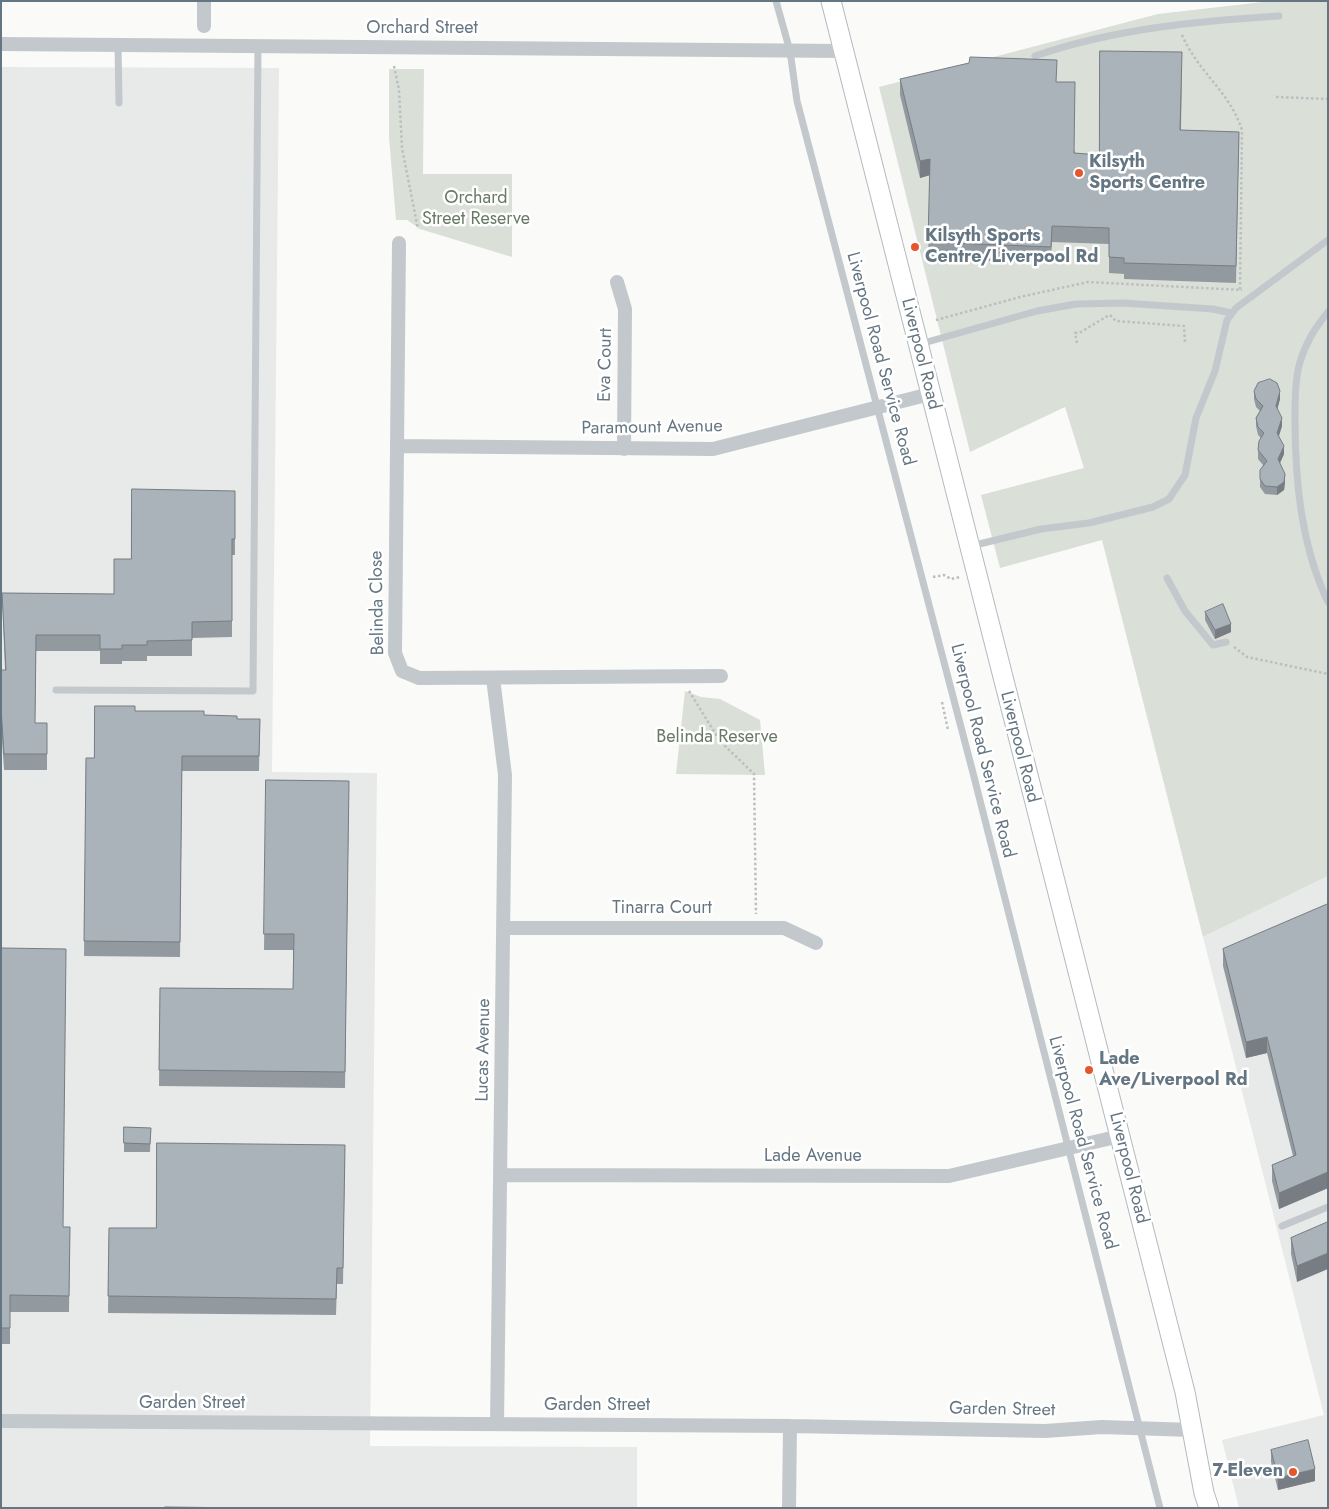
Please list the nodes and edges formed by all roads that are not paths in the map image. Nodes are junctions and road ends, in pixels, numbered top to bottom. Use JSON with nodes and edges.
{"nodes":[{"id":1,"x":204,"y":1,"type":"edge"},
{"id":2,"x":776,"y":1,"type":"edge"},
{"id":3,"x":831,"y":1,"type":"edge"},
{"id":4,"x":1279,"y":16,"type":"dead end"},
{"id":5,"x":204,"y":26,"type":"dead end"},
{"id":6,"x":1,"y":44,"type":"edge"},
{"id":7,"x":118,"y":45,"type":"junction"},
{"id":8,"x":258,"y":46,"type":"junction"},
{"id":9,"x":790,"y":51,"type":"junction"},
{"id":10,"x":843,"y":52,"type":"junction"},
{"id":11,"x":1035,"y":56,"type":"dead end"},
{"id":12,"x":119,"y":102,"type":"dead end"},
{"id":13,"x":1328,"y":240,"type":"edge"},
{"id":14,"x":399,"y":242,"type":"dead end"},
{"id":15,"x":616,"y":282,"type":"dead end"},
{"id":16,"x":1328,"y":312,"type":"edge"},
{"id":17,"x":1231,"y":313,"type":"junction"},
{"id":18,"x":917,"y":344,"type":"junction"},
{"id":19,"x":930,"y":394,"type":"junction"},
{"id":20,"x":877,"y":408,"type":"junction"},
{"id":21,"x":397,"y":446,"type":"junction"},
{"id":22,"x":624,"y":449,"type":"junction"},
{"id":23,"x":968,"y":547,"type":"junction"},
{"id":24,"x":1167,"y":578,"type":"dead end"},
{"id":25,"x":1328,"y":602,"type":"edge"},
{"id":26,"x":1226,"y":642,"type":"road end"},
{"id":27,"x":722,"y":676,"type":"dead end"},
{"id":28,"x":492,"y":678,"type":"junction"},
{"id":29,"x":56,"y":690,"type":"dead end"},
{"id":30,"x":504,"y":928,"type":"junction"},
{"id":31,"x":816,"y":944,"type":"dead end"},
{"id":32,"x":1120,"y":1136,"type":"junction"},
{"id":33,"x":1068,"y":1147,"type":"junction"},
{"id":34,"x":502,"y":1175,"type":"junction"},
{"id":35,"x":1328,"y":1207,"type":"edge"},
{"id":36,"x":1282,"y":1226,"type":"dead end"},
{"id":37,"x":1,"y":1421,"type":"edge"},
{"id":38,"x":497,"y":1424,"type":"junction"},
{"id":39,"x":790,"y":1426,"type":"junction"},
{"id":40,"x":1141,"y":1429,"type":"junction"},
{"id":41,"x":1192,"y":1430,"type":"junction"},
{"id":42,"x":1205,"y":1503,"type":"edge"},
{"id":43,"x":790,"y":1508,"type":"edge"},
{"id":44,"x":1160,"y":1508,"type":"edge"}],
"edges":[{"from":1,"to":5,"type":"street"},
{"from":2,"to":9,"type":"lane","name":"Liverpool Road Service Road"},
{"from":3,"to":10,"type":"main road","name":"Liverpool Road"},
{"from":4,"to":11,"type":"lane"},
{"from":6,"to":7,"type":"street","name":"Orchard Street"},
{"from":7,"to":8,"type":"street","name":"Orchard Street"},
{"from":7,"to":12,"type":"lane"},
{"from":8,"to":9,"type":"street","name":"Orchard Street"},
{"from":8,"to":29,"type":"lane"},
{"from":9,"to":10,"type":"street","name":"Orchard Street"},
{"from":9,"to":20,"type":"lane","name":"Liverpool Road Service Road"},
{"from":10,"to":18,"type":"main road","name":"Liverpool Road"},
{"from":13,"to":17,"type":"lane"},
{"from":14,"to":21,"type":"street","name":"Belinda Close"},
{"from":15,"to":22,"type":"street","name":"Eva Court"},
{"from":16,"to":25,"type":"lane"},
{"from":17,"to":18,"type":"lane"},
{"from":17,"to":23,"type":"lane"},
{"from":18,"to":19,"type":"main road","name":"Liverpool Road"},
{"from":19,"to":20,"type":"street","name":"Paramount Avenue"},
{"from":19,"to":23,"type":"main road","name":"Liverpool Road"},
{"from":20,"to":22,"type":"street","name":"Paramount Avenue"},
{"from":20,"to":33,"type":"lane","name":"Liverpool Road Service Road"},
{"from":21,"to":22,"type":"street","name":"Paramount Avenue"},
{"from":21,"to":28,"type":"street","name":"Belinda Close"},
{"from":23,"to":32,"type":"main road","name":"Liverpool Road"},
{"from":24,"to":26,"type":"lane"},
{"from":27,"to":28,"type":"street","name":"Belinda Close"},
{"from":28,"to":30,"type":"street","name":"Lucas Avenue"},
{"from":30,"to":31,"type":"street","name":"Tinarra Court"},
{"from":30,"to":34,"type":"street","name":"Lucas Avenue"},
{"from":32,"to":33,"type":"street","name":"Lade Avenue"},
{"from":32,"to":41,"type":"main road","name":"Liverpool Road"},
{"from":33,"to":34,"type":"street","name":"Lade Avenue"},
{"from":33,"to":40,"type":"lane","name":"Liverpool Road Service Road"},
{"from":34,"to":38,"type":"street","name":"Lucas Avenue"},
{"from":35,"to":36,"type":"lane"},
{"from":37,"to":38,"type":"street","name":"Garden Street"},
{"from":38,"to":39,"type":"street","name":"Garden Street"},
{"from":39,"to":40,"type":"street","name":"Garden Street"},
{"from":39,"to":43,"type":"street"},
{"from":40,"to":41,"type":"street","name":"Garden Street"},
{"from":40,"to":44,"type":"lane","name":"Liverpool Road Service Road"},
{"from":41,"to":42,"type":"main road","name":"Liverpool Road"}]}
